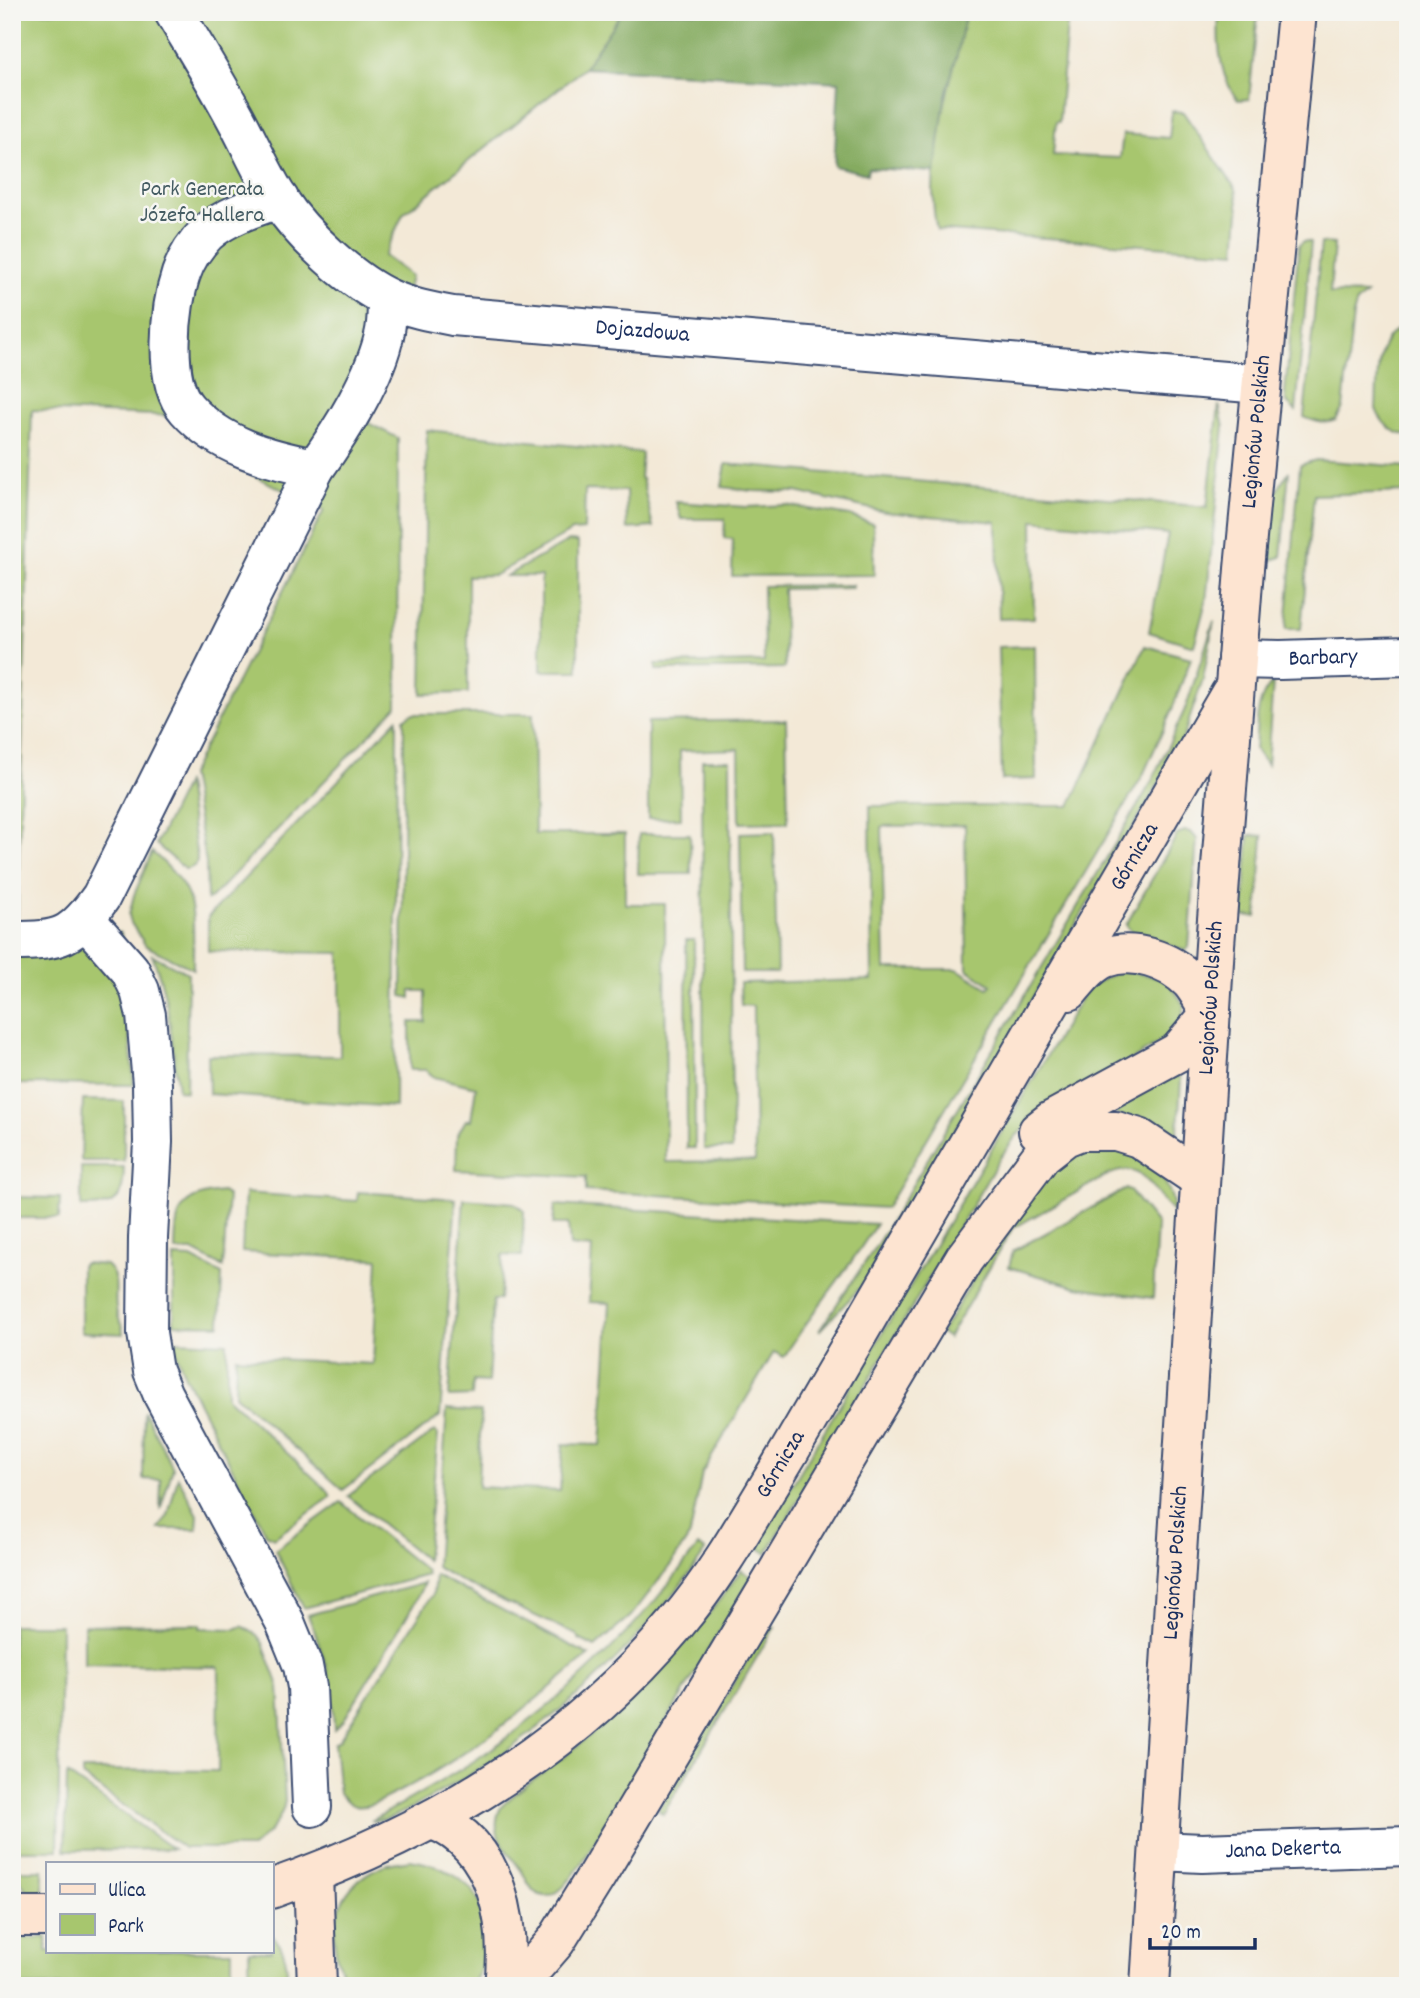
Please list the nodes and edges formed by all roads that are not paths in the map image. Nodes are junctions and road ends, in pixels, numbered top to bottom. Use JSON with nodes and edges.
{"nodes":[{"id":1,"x":174,"y":12,"type":"edge"},
{"id":2,"x":1297,"y":12,"type":"edge"},
{"id":3,"x":274,"y":190,"type":"junction"},
{"id":4,"x":387,"y":298,"type":"junction"},
{"id":5,"x":1261,"y":384,"type":"junction"},
{"id":6,"x":315,"y":468,"type":"junction"},
{"id":7,"x":1408,"y":656,"type":"edge"},
{"id":8,"x":1236,"y":672,"type":"junction"},
{"id":9,"x":85,"y":919,"type":"junction"},
{"id":10,"x":12,"y":941,"type":"edge"},
{"id":11,"x":1211,"y":1013,"type":"junction"},
{"id":12,"x":1035,"y":1030,"type":"junction"},
{"id":13,"x":1200,"y":1179,"type":"junction"},
{"id":14,"x":964,"y":1259,"type":"junction"},
{"id":15,"x":312,"y":1807,"type":"dead end"},
{"id":16,"x":433,"y":1819,"type":"junction"},
{"id":17,"x":1408,"y":1846,"type":"edge"},
{"id":18,"x":1159,"y":1851,"type":"junction"},
{"id":19,"x":313,"y":1874,"type":"junction"},
{"id":20,"x":273,"y":1888,"type":"edge"},
{"id":21,"x":12,"y":1917,"type":"edge"},
{"id":22,"x":46,"y":1917,"type":"edge"},
{"id":23,"x":317,"y":1986,"type":"edge"},
{"id":24,"x":504,"y":1986,"type":"edge"},
{"id":25,"x":517,"y":1986,"type":"edge"},
{"id":26,"x":1150,"y":1986,"type":"edge"}],
"edges":[{"from":1,"to":3,"type":"street","name":"Dojazdowa"},
{"from":2,"to":5,"type":"street","name":"Legionów Polskich"},
{"from":3,"to":4,"type":"street","name":"Dojazdowa"},
{"from":3,"to":6,"type":"street"},
{"from":4,"to":5,"type":"street","name":"Dojazdowa"},
{"from":4,"to":6,"type":"street"},
{"from":5,"to":8,"type":"street","name":"Legionów Polskich"},
{"from":6,"to":9,"type":"street"},
{"from":7,"to":8,"type":"street","name":"Barbary"},
{"from":8,"to":11,"type":"street","name":"Legionów Polskich"},
{"from":8,"to":12,"type":"street","name":"Górnicza"},
{"from":9,"to":10,"type":"street"},
{"from":9,"to":15,"type":"street"},
{"from":11,"to":12,"type":"street","name":"Górnicza"},
{"from":11,"to":13,"type":"street","name":"Legionów Polskich"},
{"from":11,"to":14,"type":"street"},
{"from":12,"to":16,"type":"street","name":"Górnicza"},
{"from":13,"to":14,"type":"street"},
{"from":13,"to":18,"type":"street","name":"Legionów Polskich"},
{"from":14,"to":25,"type":"street"},
{"from":16,"to":19,"type":"street","name":"Górnicza"},
{"from":16,"to":24,"type":"street"},
{"from":17,"to":18,"type":"street","name":"Jana Dekerta"},
{"from":18,"to":26,"type":"street","name":"Legionów Polskich"},
{"from":19,"to":20,"type":"street","name":"Górnicza"},
{"from":19,"to":23,"type":"street"},
{"from":21,"to":22,"type":"street"}]}
